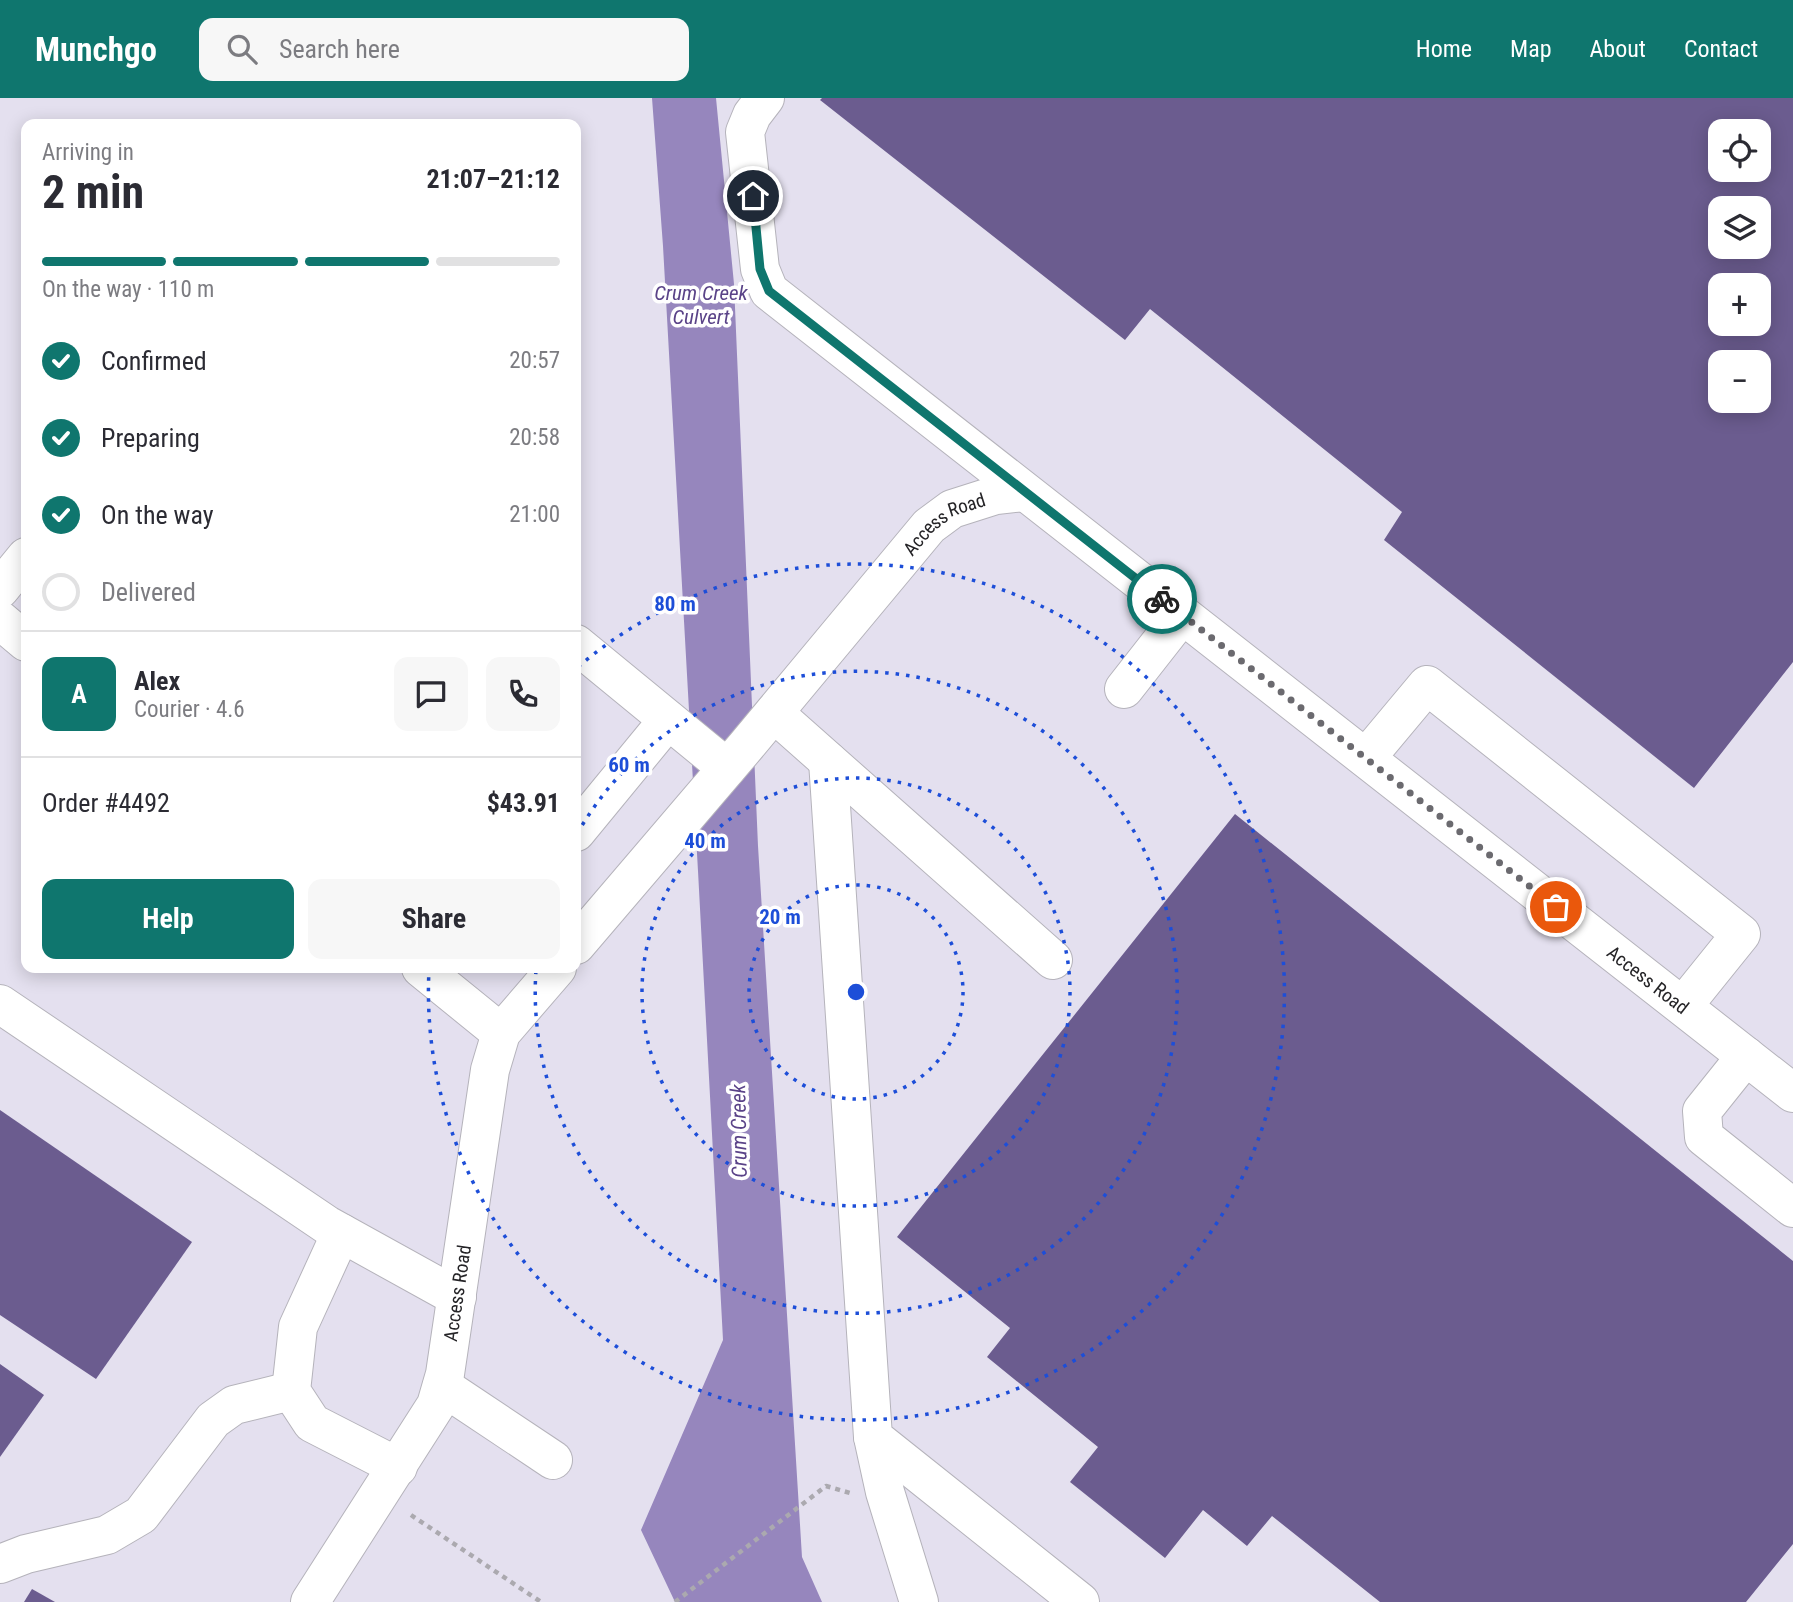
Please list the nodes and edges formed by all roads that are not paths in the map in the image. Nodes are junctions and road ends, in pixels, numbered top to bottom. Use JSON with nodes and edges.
{"nodes":[{"id":1,"x":765,"y":98,"type":"edge"},
{"id":2,"x":1024,"y":492,"type":"junction"},
{"id":3,"x":1182,"y":615,"type":"junction"},
{"id":4,"x":0,"y":620,"type":"edge"},
{"id":5,"x":21,"y":638,"type":"edge"},
{"id":6,"x":581,"y":649,"type":"edge"},
{"id":7,"x":1124,"y":689,"type":"dead end"},
{"id":8,"x":774,"y":713,"type":"junction"},
{"id":9,"x":668,"y":720,"type":"junction"},
{"id":10,"x":1366,"y":758,"type":"junction"},
{"id":11,"x":828,"y":761,"type":"junction"},
{"id":12,"x":727,"y":768,"type":"junction"},
{"id":13,"x":581,"y":826,"type":"edge"},
{"id":14,"x":581,"y":939,"type":"edge"},
{"id":15,"x":1053,"y":960,"type":"dead end"},
{"id":16,"x":427,"y":973,"type":"edge"},
{"id":17,"x":552,"y":973,"type":"edge"},
{"id":18,"x":0,"y":1004,"type":"edge"},
{"id":19,"x":1683,"y":1006,"type":"junction"},
{"id":20,"x":501,"y":1033,"type":"junction"},
{"id":21,"x":1746,"y":1056,"type":"junction"},
{"id":22,"x":1793,"y":1093,"type":"edge"},
{"id":23,"x":1793,"y":1208,"type":"edge"},
{"id":24,"x":341,"y":1233,"type":"junction"},
{"id":25,"x":457,"y":1297,"type":"junction"},
{"id":26,"x":442,"y":1386,"type":"junction"},
{"id":27,"x":291,"y":1391,"type":"junction"},
{"id":28,"x":873,"y":1437,"type":"junction"},
{"id":29,"x":553,"y":1460,"type":"dead end"},
{"id":30,"x":398,"y":1467,"type":"junction"},
{"id":31,"x":0,"y":1564,"type":"edge"},
{"id":32,"x":310,"y":1602,"type":"edge"},
{"id":33,"x":919,"y":1602,"type":"edge"},
{"id":34,"x":1080,"y":1602,"type":"edge"}],
"edges":[{"from":1,"to":2,"type":"lane"},
{"from":2,"to":3,"type":"lane","name":"Access Road"},
{"from":2,"to":8,"type":"lane","name":"Access Road"},
{"from":3,"to":7,"type":"lane"},
{"from":3,"to":10,"type":"lane","name":"Access Road"},
{"from":4,"to":5,"type":"lane"},
{"from":6,"to":9,"type":"lane"},
{"from":8,"to":11,"type":"lane"},
{"from":8,"to":12,"type":"lane","name":"Access Road"},
{"from":9,"to":12,"type":"lane"},
{"from":9,"to":13,"type":"lane"},
{"from":10,"to":19,"type":"lane","name":"Access Road"},
{"from":10,"to":19,"type":"lane"},
{"from":11,"to":15,"type":"lane"},
{"from":11,"to":28,"type":"lane"},
{"from":12,"to":14,"type":"lane","name":"Access Road"},
{"from":16,"to":20,"type":"lane"},
{"from":17,"to":20,"type":"lane","name":"Access Road"},
{"from":18,"to":24,"type":"lane"},
{"from":19,"to":21,"type":"lane","name":"Access Road"},
{"from":20,"to":25,"type":"lane","name":"Access Road"},
{"from":21,"to":22,"type":"lane","name":"Access Road"},
{"from":21,"to":23,"type":"lane"},
{"from":24,"to":25,"type":"lane"},
{"from":24,"to":27,"type":"lane"},
{"from":25,"to":26,"type":"lane","name":"Access Road"},
{"from":26,"to":29,"type":"lane"},
{"from":26,"to":30,"type":"lane","name":"Access Road"},
{"from":27,"to":30,"type":"lane"},
{"from":27,"to":31,"type":"lane"},
{"from":28,"to":33,"type":"lane"},
{"from":28,"to":34,"type":"lane"},
{"from":30,"to":32,"type":"lane","name":"Access Road"}]}
